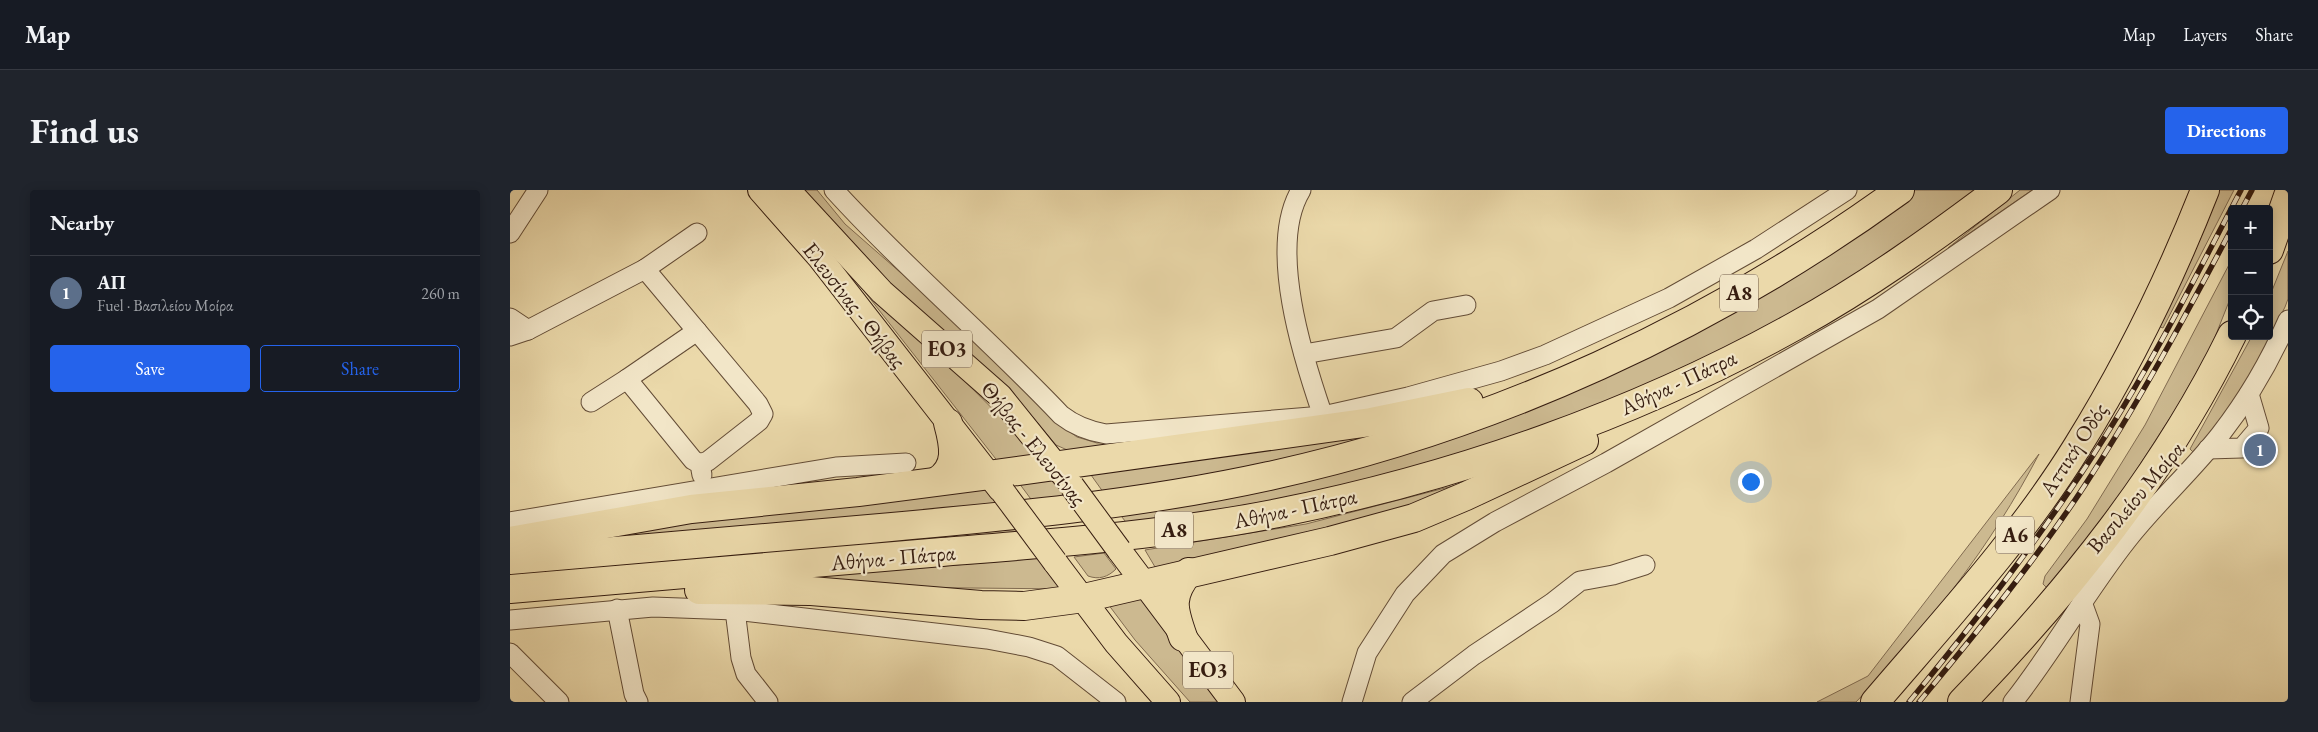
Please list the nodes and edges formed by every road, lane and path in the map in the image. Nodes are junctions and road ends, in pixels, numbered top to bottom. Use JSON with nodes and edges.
{"nodes":[{"id":1,"x":538,"y":190,"type":"edge"},
{"id":2,"x":760,"y":190,"type":"edge"},
{"id":3,"x":788,"y":190,"type":"edge"},
{"id":4,"x":834,"y":190,"type":"edge"},
{"id":5,"x":1300,"y":190,"type":"edge"},
{"id":6,"x":1847,"y":190,"type":"edge"},
{"id":7,"x":1900,"y":190,"type":"edge"},
{"id":8,"x":1998,"y":190,"type":"edge"},
{"id":9,"x":2050,"y":190,"type":"edge"},
{"id":10,"x":2205,"y":190,"type":"edge"},
{"id":11,"x":2288,"y":196,"type":"edge"},
{"id":12,"x":851,"y":197,"type":"edge"},
{"id":13,"x":510,"y":232,"type":"edge"},
{"id":14,"x":697,"y":233,"type":"dead end"},
{"id":15,"x":2273,"y":239,"type":"edge"},
{"id":16,"x":832,"y":240,"type":"joint"},
{"id":17,"x":645,"y":270,"type":"junction"},
{"id":18,"x":1466,"y":304,"type":"dead end"},
{"id":19,"x":510,"y":318,"type":"edge"},
{"id":20,"x":2287,"y":324,"type":"edge"},
{"id":21,"x":1794,"y":327,"type":"junction"},
{"id":22,"x":697,"y":331,"type":"junction"},
{"id":23,"x":519,"y":333,"type":"edge"},
{"id":24,"x":2230,"y":340,"type":"edge"},
{"id":25,"x":1304,"y":354,"type":"junction"},
{"id":26,"x":1568,"y":378,"type":"junction"},
{"id":27,"x":627,"y":379,"type":"junction"},
{"id":28,"x":2249,"y":394,"type":"junction"},
{"id":29,"x":591,"y":402,"type":"dead end"},
{"id":30,"x":1323,"y":416,"type":"junction"},
{"id":31,"x":948,"y":423,"type":"junction"},
{"id":32,"x":2208,"y":449,"type":"junction"},
{"id":33,"x":906,"y":463,"type":"dead end"},
{"id":34,"x":700,"y":464,"type":"junction"},
{"id":35,"x":1056,"y":464,"type":"junction"},
{"id":36,"x":937,"y":481,"type":"junction"},
{"id":37,"x":996,"y":483,"type":"junction"},
{"id":38,"x":703,"y":490,"type":"junction"},
{"id":39,"x":510,"y":522,"type":"edge"},
{"id":40,"x":510,"y":541,"type":"edge"},
{"id":41,"x":510,"y":560,"type":"edge"},
{"id":42,"x":1645,"y":565,"type":"dead end"},
{"id":43,"x":1190,"y":572,"type":"junction"},
{"id":44,"x":1143,"y":583,"type":"junction"},
{"id":45,"x":515,"y":589,"type":"edge"},
{"id":46,"x":1084,"y":598,"type":"junction"},
{"id":47,"x":2082,"y":602,"type":"junction"},
{"id":48,"x":617,"y":609,"type":"junction"},
{"id":49,"x":735,"y":610,"type":"junction"},
{"id":50,"x":510,"y":620,"type":"edge"},
{"id":51,"x":1183,"y":637,"type":"junction"},
{"id":52,"x":510,"y":653,"type":"edge"},
{"id":53,"x":630,"y":699,"type":"edge"},
{"id":54,"x":559,"y":702,"type":"edge"},
{"id":55,"x":768,"y":702,"type":"edge"},
{"id":56,"x":1116,"y":702,"type":"edge"},
{"id":57,"x":1168,"y":702,"type":"edge"},
{"id":58,"x":1233,"y":702,"type":"edge"},
{"id":59,"x":1352,"y":702,"type":"edge"},
{"id":60,"x":1412,"y":702,"type":"edge"},
{"id":61,"x":1875,"y":702,"type":"edge"},
{"id":62,"x":1962,"y":702,"type":"edge"},
{"id":63,"x":2013,"y":702,"type":"edge"},
{"id":64,"x":2080,"y":702,"type":"edge"}],
"edges":[{"from":1,"to":13,"type":"street"},
{"from":2,"to":31,"type":"main road","name":"Ελευσίνας - Θήβας","number":"ΕΟ3"},
{"from":3,"to":16,"type":"main road","name":"Ελευσίνας - Θήβας","number":"ΕΟ3"},
{"from":4,"to":12,"type":"street"},
{"from":5,"to":25,"type":"street"},
{"from":6,"to":30,"type":"street"},
{"from":7,"to":26,"type":"highway","name":"Αθήνα - Πάτρα","number":"Α8"},
{"from":8,"to":21,"type":"highway","name":"Αθήνα - Πάτρα","number":"Α8"},
{"from":9,"to":59,"type":"street"},
{"from":10,"to":61,"type":"highway","name":"Αττική Οδός","number":"Α6"},
{"from":11,"to":15,"type":"highway"},
{"from":12,"to":30,"type":"street"},
{"from":14,"to":17,"type":"street"},
{"from":16,"to":35,"type":"main road","name":"Θήβας - Ελευσίνας","number":"ΕΟ3"},
{"from":17,"to":22,"type":"street"},
{"from":17,"to":23,"type":"street"},
{"from":18,"to":25,"type":"street"},
{"from":19,"to":23,"type":"street"},
{"from":20,"to":28,"type":"street","name":"Βασιλείου Μοίρα"},
{"from":21,"to":43,"type":"highway"},
{"from":21,"to":45,"type":"highway","name":"Αθήνα - Πάτρα","number":"Α8"},
{"from":22,"to":27,"type":"street"},
{"from":22,"to":34,"type":"street"},
{"from":24,"to":62,"type":"highway"},
{"from":25,"to":30,"type":"street"},
{"from":26,"to":35,"type":"highway"},
{"from":26,"to":41,"type":"highway","name":"Αθήνα - Πάτρα","number":"Α8"},
{"from":27,"to":29,"type":"street"},
{"from":27,"to":34,"type":"street"},
{"from":28,"to":32,"type":"street","name":"Βασιλείου Μοίρα"},
{"from":28,"to":32,"type":"street"},
{"from":31,"to":36,"type":"highway"},
{"from":31,"to":37,"type":"main road","name":"Ελευσίνας - Θήβας","number":"ΕΟ3"},
{"from":32,"to":47,"type":"street","name":"Βασιλείου Μοίρα"},
{"from":33,"to":38,"type":"street"},
{"from":34,"to":38,"type":"street"},
{"from":35,"to":37,"type":"highway"},
{"from":35,"to":44,"type":"main road","name":"Θήβας - Ελευσίνας","number":"ΕΟ3","bridge":true},
{"from":36,"to":37,"type":"highway"},
{"from":36,"to":40,"type":"highway"},
{"from":37,"to":46,"type":"main road","number":"ΕΟ3","bridge":true},
{"from":38,"to":39,"type":"street"},
{"from":42,"to":60,"type":"street"},
{"from":43,"to":44,"type":"highway"},
{"from":43,"to":51,"type":"highway"},
{"from":44,"to":46,"type":"highway"},
{"from":44,"to":51,"type":"main road","number":"ΕΟ3"},
{"from":45,"to":46,"type":"highway"},
{"from":46,"to":57,"type":"main road","number":"ΕΟ3"},
{"from":47,"to":63,"type":"street","name":"Βασιλείου Μοίρα"},
{"from":47,"to":64,"type":"street"},
{"from":48,"to":49,"type":"street"},
{"from":48,"to":50,"type":"street"},
{"from":48,"to":53,"type":"street"},
{"from":49,"to":55,"type":"street"},
{"from":49,"to":56,"type":"street"},
{"from":51,"to":58,"type":"main road","number":"ΕΟ3"},
{"from":52,"to":54,"type":"street"}]}
